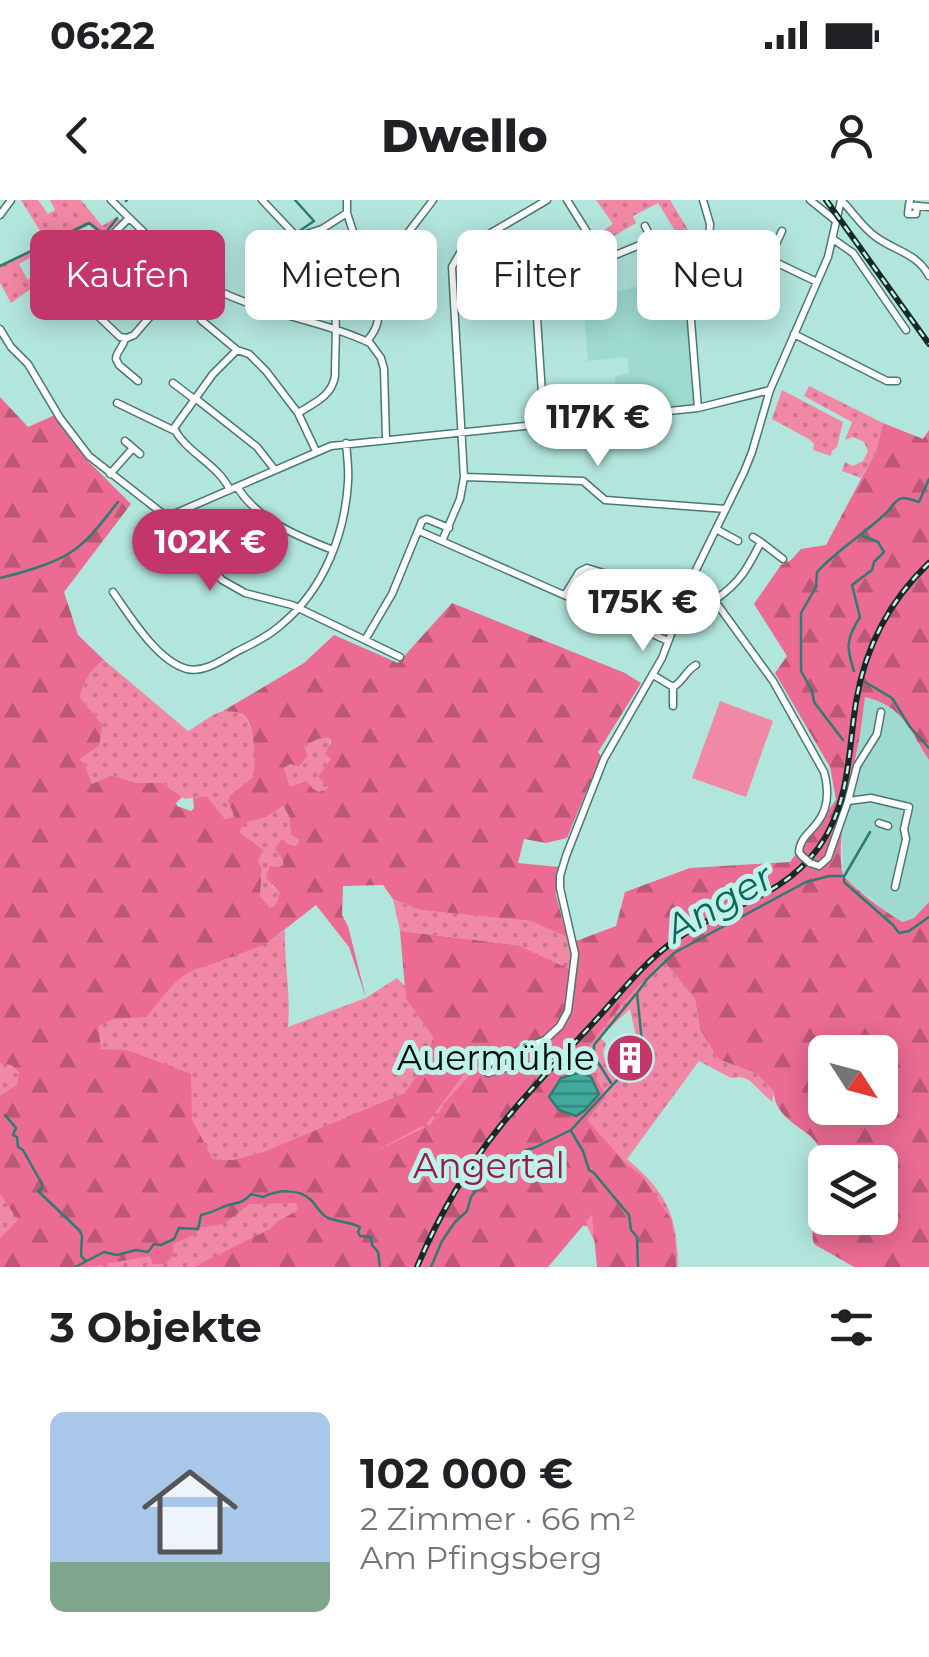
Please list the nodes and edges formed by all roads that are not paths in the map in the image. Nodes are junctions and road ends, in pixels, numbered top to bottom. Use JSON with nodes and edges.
{"nodes":[{"id":1,"x":11,"y":200,"type":"edge"},
{"id":2,"x":111,"y":200,"type":"edge"},
{"id":3,"x":262,"y":200,"type":"edge"},
{"id":4,"x":347,"y":200,"type":"edge"},
{"id":5,"x":432,"y":200,"type":"edge"},
{"id":6,"x":547,"y":200,"type":"edge"},
{"id":7,"x":568,"y":200,"type":"edge"},
{"id":8,"x":703,"y":200,"type":"edge"},
{"id":9,"x":810,"y":200,"type":"edge"},
{"id":10,"x":840,"y":203,"type":"edge"},
{"id":11,"x":912,"y":204,"type":"edge"},
{"id":12,"x":929,"y":207,"type":"edge"},
{"id":13,"x":824,"y":212,"type":"junction"},
{"id":14,"x":347,"y":213,"type":"junction"},
{"id":15,"x":853,"y":213,"type":"junction"},
{"id":16,"x":0,"y":215,"type":"edge"},
{"id":17,"x":129,"y":218,"type":"junction"},
{"id":18,"x":836,"y":221,"type":"junction"},
{"id":19,"x":645,"y":226,"type":"dead end"},
{"id":20,"x":142,"y":230,"type":"edge"},
{"id":21,"x":352,"y":230,"type":"edge"},
{"id":22,"x":586,"y":230,"type":"edge"},
{"id":23,"x":782,"y":231,"type":"dead end"},
{"id":24,"x":780,"y":235,"type":"edge"},
{"id":25,"x":833,"y":240,"type":"junction"},
{"id":26,"x":617,"y":254,"type":"edge"},
{"id":27,"x":780,"y":265,"type":"edge"},
{"id":28,"x":929,"y":276,"type":"edge"},
{"id":29,"x":818,"y":282,"type":"junction"},
{"id":30,"x":225,"y":293,"type":"edge"},
{"id":31,"x":147,"y":320,"type":"edge"},
{"id":32,"x":203,"y":320,"type":"edge"},
{"id":33,"x":336,"y":320,"type":"edge"},
{"id":34,"x":537,"y":320,"type":"edge"},
{"id":35,"x":0,"y":329,"type":"edge"},
{"id":36,"x":335,"y":330,"type":"junction"},
{"id":37,"x":906,"y":330,"type":"dead end"},
{"id":38,"x":794,"y":334,"type":"junction"},
{"id":39,"x":125,"y":338,"type":"junction"},
{"id":40,"x":368,"y":341,"type":"junction"},
{"id":41,"x":236,"y":350,"type":"junction"},
{"id":42,"x":138,"y":381,"type":"dead end"},
{"id":43,"x":896,"y":381,"type":"dead end"},
{"id":44,"x":173,"y":383,"type":"dead end"},
{"id":45,"x":770,"y":390,"type":"junction"},
{"id":46,"x":195,"y":399,"type":"junction"},
{"id":47,"x":117,"y":403,"type":"dead end"},
{"id":48,"x":698,"y":408,"type":"junction"},
{"id":49,"x":295,"y":409,"type":"junction"},
{"id":50,"x":544,"y":424,"type":"junction"},
{"id":51,"x":174,"y":431,"type":"junction"},
{"id":52,"x":461,"y":432,"type":"junction"},
{"id":53,"x":386,"y":439,"type":"junction"},
{"id":54,"x":125,"y":442,"type":"dead end"},
{"id":55,"x":346,"y":443,"type":"junction"},
{"id":56,"x":133,"y":448,"type":"junction"},
{"id":57,"x":316,"y":451,"type":"junction"},
{"id":58,"x":140,"y":454,"type":"dead end"},
{"id":59,"x":275,"y":470,"type":"junction"},
{"id":60,"x":110,"y":474,"type":"junction"},
{"id":61,"x":464,"y":477,"type":"junction"},
{"id":62,"x":234,"y":488,"type":"junction"},
{"id":63,"x":726,"y":509,"type":"junction"},
{"id":64,"x":167,"y":517,"type":"junction"},
{"id":65,"x":449,"y":528,"type":"junction"},
{"id":66,"x":716,"y":529,"type":"junction"},
{"id":67,"x":419,"y":531,"type":"junction"},
{"id":68,"x":754,"y":537,"type":"dead end"},
{"id":69,"x":442,"y":541,"type":"junction"},
{"id":70,"x":738,"y":541,"type":"dead end"},
{"id":71,"x":761,"y":542,"type":"junction"},
{"id":72,"x":333,"y":550,"type":"junction"},
{"id":73,"x":784,"y":559,"type":"dead end"},
{"id":74,"x":692,"y":578,"type":"junction"},
{"id":75,"x":113,"y":592,"type":"dead end"},
{"id":76,"x":565,"y":595,"type":"junction"},
{"id":77,"x":684,"y":597,"type":"junction"},
{"id":78,"x":714,"y":600,"type":"junction"},
{"id":79,"x":298,"y":608,"type":"junction"},
{"id":80,"x":365,"y":640,"type":"junction"},
{"id":81,"x":668,"y":641,"type":"junction"},
{"id":82,"x":400,"y":657,"type":"dead end"},
{"id":83,"x":696,"y":666,"type":"dead end"},
{"id":84,"x":652,"y":676,"type":"junction"},
{"id":85,"x":673,"y":688,"type":"junction"},
{"id":86,"x":673,"y":706,"type":"dead end"},
{"id":87,"x":881,"y":712,"type":"dead end"},
{"id":88,"x":848,"y":801,"type":"junction"},
{"id":89,"x":879,"y":823,"type":"dead end"},
{"id":90,"x":904,"y":829,"type":"junction"},
{"id":91,"x":895,"y":887,"type":"dead end"},
{"id":92,"x":582,"y":1052,"type":"dead end"}],
"edges":[{"from":1,"to":16,"type":"street"},
{"from":2,"to":17,"type":"street"},
{"from":3,"to":14,"type":"street"},
{"from":4,"to":14,"type":"street"},
{"from":5,"to":40,"type":"street"},
{"from":6,"to":52,"type":"street"},
{"from":7,"to":22,"type":"street"},
{"from":8,"to":48,"type":"street"},
{"from":9,"to":13,"type":"street"},
{"from":10,"to":13,"type":"street"},
{"from":10,"to":15,"type":"street"},
{"from":10,"to":18,"type":"street"},
{"from":11,"to":12,"type":"street"},
{"from":13,"to":18,"type":"street"},
{"from":14,"to":21,"type":"street"},
{"from":15,"to":18,"type":"street"},
{"from":15,"to":28,"type":"street"},
{"from":17,"to":20,"type":"street"},
{"from":17,"to":39,"type":"street"},
{"from":18,"to":25,"type":"street"},
{"from":19,"to":26,"type":"street"},
{"from":23,"to":24,"type":"street"},
{"from":25,"to":29,"type":"street"},
{"from":25,"to":37,"type":"street"},
{"from":27,"to":29,"type":"street"},
{"from":29,"to":38,"type":"street"},
{"from":30,"to":36,"type":"street"},
{"from":31,"to":39,"type":"street"},
{"from":32,"to":41,"type":"street"},
{"from":33,"to":36,"type":"street"},
{"from":34,"to":50,"type":"street"},
{"from":35,"to":60,"type":"street"},
{"from":36,"to":40,"type":"street"},
{"from":36,"to":49,"type":"street"},
{"from":38,"to":43,"type":"street"},
{"from":38,"to":45,"type":"street"},
{"from":39,"to":42,"type":"street"},
{"from":40,"to":53,"type":"street"},
{"from":41,"to":46,"type":"street"},
{"from":41,"to":49,"type":"street"},
{"from":44,"to":46,"type":"street"},
{"from":45,"to":48,"type":"street"},
{"from":45,"to":63,"type":"street"},
{"from":46,"to":51,"type":"street"},
{"from":46,"to":59,"type":"street"},
{"from":47,"to":51,"type":"street"},
{"from":48,"to":50,"type":"street"},
{"from":49,"to":57,"type":"street"},
{"from":50,"to":52,"type":"street"},
{"from":51,"to":62,"type":"street"},
{"from":52,"to":53,"type":"street"},
{"from":52,"to":61,"type":"street"},
{"from":53,"to":55,"type":"street"},
{"from":54,"to":56,"type":"street"},
{"from":55,"to":57,"type":"street"},
{"from":55,"to":72,"type":"street"},
{"from":56,"to":58,"type":"street"},
{"from":56,"to":60,"type":"street"},
{"from":57,"to":59,"type":"street"},
{"from":59,"to":62,"type":"street"},
{"from":60,"to":64,"type":"street"},
{"from":61,"to":63,"type":"street"},
{"from":61,"to":65,"type":"street"},
{"from":62,"to":64,"type":"street"},
{"from":62,"to":72,"type":"street"},
{"from":63,"to":66,"type":"street"},
{"from":64,"to":79,"type":"street"},
{"from":65,"to":67,"type":"street"},
{"from":65,"to":69,"type":"street"},
{"from":66,"to":70,"type":"street"},
{"from":66,"to":74,"type":"street"},
{"from":67,"to":69,"type":"street"},
{"from":67,"to":80,"type":"street"},
{"from":68,"to":71,"type":"street"},
{"from":69,"to":76,"type":"street"},
{"from":71,"to":73,"type":"street"},
{"from":71,"to":78,"type":"street"},
{"from":72,"to":79,"type":"street"},
{"from":74,"to":77,"type":"street"},
{"from":74,"to":78,"type":"street"},
{"from":75,"to":79,"type":"street"},
{"from":76,"to":77,"type":"street"},
{"from":76,"to":81,"type":"street"},
{"from":77,"to":81,"type":"street"},
{"from":78,"to":88,"type":"street","bridge":true},
{"from":79,"to":80,"type":"street"},
{"from":80,"to":82,"type":"street"},
{"from":81,"to":84,"type":"street"},
{"from":83,"to":85,"type":"street"},
{"from":84,"to":85,"type":"street"},
{"from":84,"to":92,"type":"street"},
{"from":85,"to":86,"type":"street"},
{"from":87,"to":88,"type":"street"},
{"from":88,"to":90,"type":"street"},
{"from":89,"to":90,"type":"street"},
{"from":90,"to":91,"type":"street"}]}
